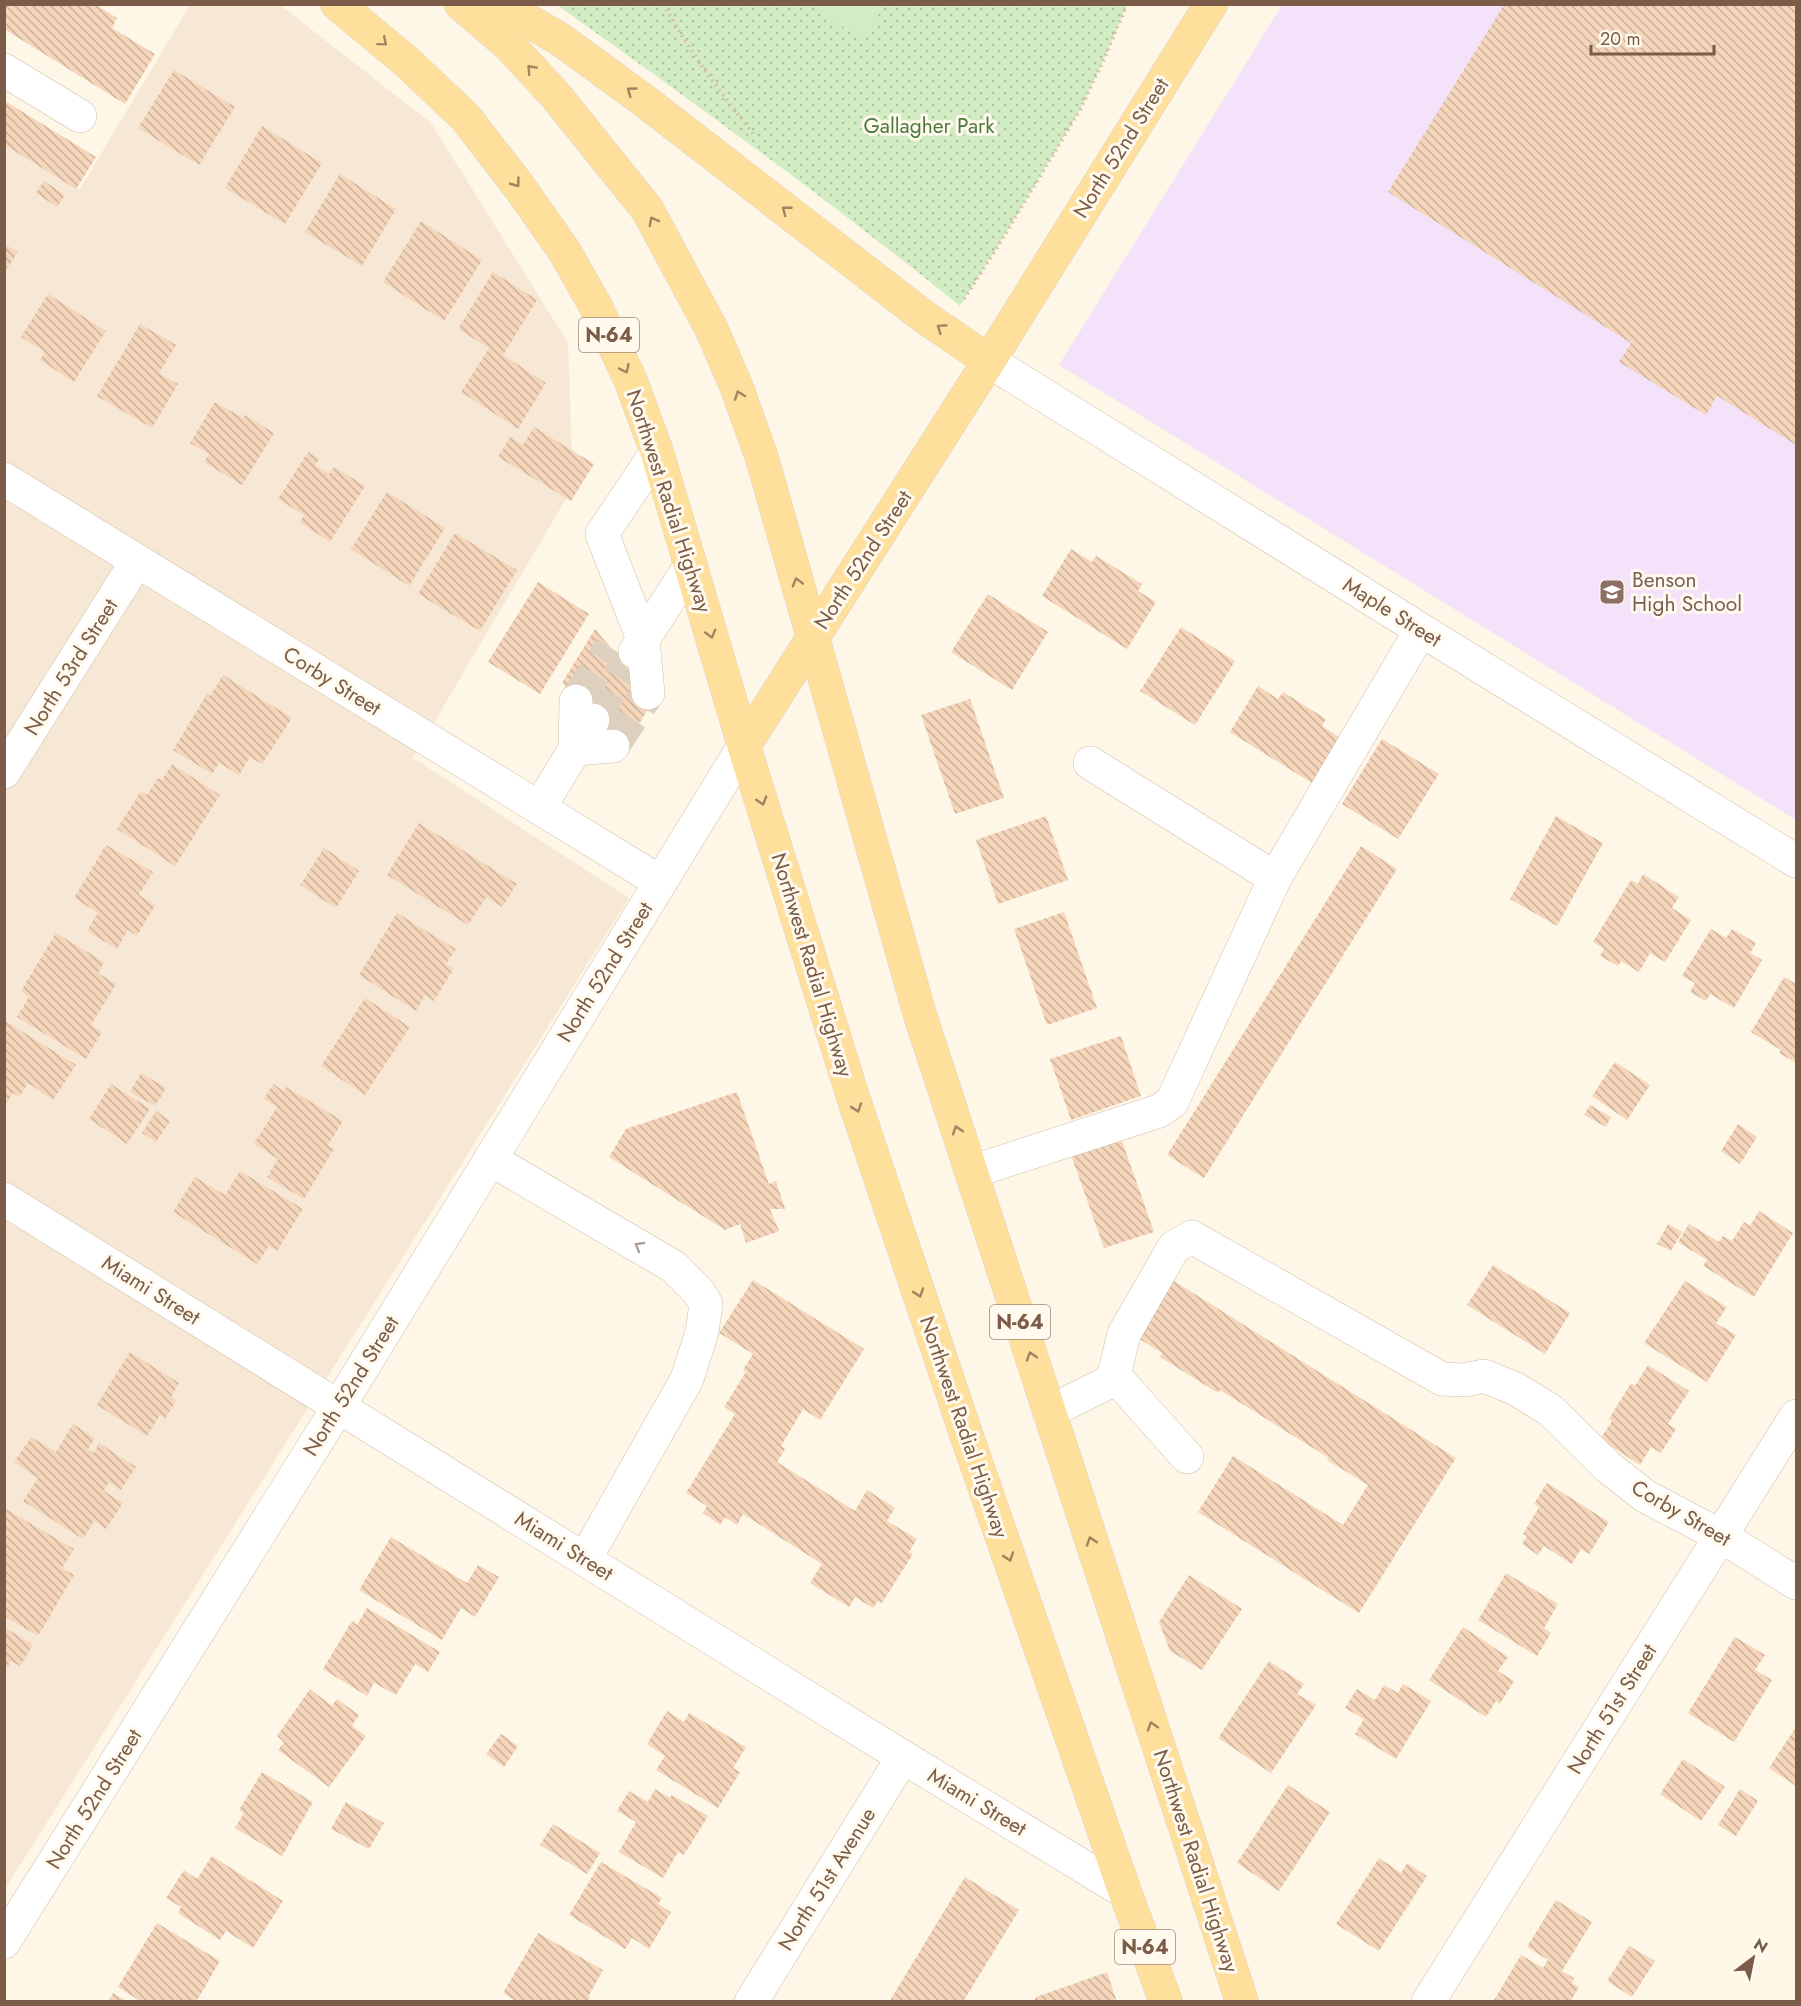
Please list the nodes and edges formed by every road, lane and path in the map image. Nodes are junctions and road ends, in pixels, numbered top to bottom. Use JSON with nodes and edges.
{"nodes":[{"id":1,"x":337,"y":4,"type":"edge"},
{"id":2,"x":461,"y":4,"type":"edge"},
{"id":3,"x":500,"y":4,"type":"edge"},
{"id":4,"x":664,"y":4,"type":"edge"},
{"id":5,"x":1127,"y":4,"type":"edge"},
{"id":6,"x":1211,"y":4,"type":"edge"},
{"id":7,"x":4,"y":70,"type":"edge"},
{"id":8,"x":80,"y":116,"type":"dead end"},
{"id":9,"x":754,"y":135,"type":"dead end"},
{"id":10,"x":960,"y":306,"type":"dead end"},
{"id":11,"x":989,"y":361,"type":"junction"},
{"id":12,"x":657,"y":452,"type":"junction"},
{"id":13,"x":4,"y":479,"type":"edge"},
{"id":14,"x":137,"y":561,"type":"junction"},
{"id":15,"x":691,"y":565,"type":"junction"},
{"id":16,"x":1421,"y":630,"type":"junction"},
{"id":17,"x":813,"y":638,"type":"junction"},
{"id":18,"x":643,"y":639,"type":"junction"},
{"id":19,"x":618,"y":657,"type":"tunnel mouth"},
{"id":20,"x":648,"y":693,"type":"tunnel mouth"},
{"id":21,"x":584,"y":711,"type":"tunnel mouth"},
{"id":22,"x":613,"y":746,"type":"dead end"},
{"id":23,"x":744,"y":746,"type":"junction"},
{"id":24,"x":575,"y":749,"type":"junction"},
{"id":25,"x":1090,"y":763,"type":"dead end"},
{"id":26,"x":4,"y":772,"type":"edge"},
{"id":27,"x":539,"y":808,"type":"junction"},
{"id":28,"x":1797,"y":861,"type":"edge"},
{"id":29,"x":1275,"y":878,"type":"junction"},
{"id":30,"x":660,"y":882,"type":"junction"},
{"id":31,"x":490,"y":1159,"type":"junction"},
{"id":32,"x":970,"y":1172,"type":"junction"},
{"id":33,"x":4,"y":1199,"type":"edge"},
{"id":34,"x":1114,"y":1375,"type":"junction"},
{"id":35,"x":339,"y":1406,"type":"junction"},
{"id":36,"x":1049,"y":1412,"type":"junction"},
{"id":37,"x":1797,"y":1416,"type":"edge"},
{"id":38,"x":1187,"y":1457,"type":"dead end"},
{"id":39,"x":1721,"y":1536,"type":"junction"},
{"id":40,"x":585,"y":1559,"type":"junction"},
{"id":41,"x":1797,"y":1583,"type":"edge"},
{"id":42,"x":903,"y":1757,"type":"junction"},
{"id":43,"x":1125,"y":1892,"type":"junction"},
{"id":44,"x":4,"y":1942,"type":"edge"},
{"id":45,"x":751,"y":2001,"type":"edge"},
{"id":46,"x":1166,"y":2001,"type":"edge"},
{"id":47,"x":1242,"y":2001,"type":"edge"},
{"id":48,"x":1428,"y":2001,"type":"edge"}],
"edges":[{"from":1,"to":12,"type":"main road","name":"Northwest Radial Highway","number":"N-64","one_way":true},
{"from":17,"to":2,"type":"main road","name":"Northwest Radial Highway","number":"N-64","one_way":true},
{"from":11,"to":3,"type":"main road","one_way":true},
{"from":4,"to":9,"type":"path"},
{"from":5,"to":10,"type":"path"},
{"from":6,"to":11,"type":"main road","name":"North 52nd Street"},
{"from":7,"to":8,"type":"street"},
{"from":11,"to":16,"type":"street","name":"Maple Street"},
{"from":11,"to":17,"type":"main road","name":"North 52nd Street"},
{"from":12,"to":15,"type":"main road","name":"Northwest Radial Highway","number":"N-64"},
{"from":12,"to":18,"type":"street"},
{"from":13,"to":14,"type":"street","name":"Corby Street"},
{"from":14,"to":26,"type":"street","name":"North 53rd Street"},
{"from":14,"to":27,"type":"street","name":"Corby Street"},
{"from":15,"to":18,"type":"street"},
{"from":15,"to":23,"type":"main road","name":"Northwest Radial Highway","number":"N-64","one_way":true},
{"from":16,"to":28,"type":"street","name":"Maple Street"},
{"from":16,"to":29,"type":"street"},
{"from":17,"to":23,"type":"main road","name":"North 52nd Street"},
{"from":32,"to":17,"type":"main road","name":"Northwest Radial Highway","number":"N-64","one_way":true},
{"from":18,"to":19,"type":"street"},
{"from":18,"to":20,"type":"street"},
{"from":21,"to":24,"type":"street"},
{"from":22,"to":24,"type":"street"},
{"from":23,"to":30,"type":"street","name":"North 52nd Street"},
{"from":23,"to":43,"type":"main road","name":"Northwest Radial Highway","number":"N-64","one_way":true},
{"from":24,"to":27,"type":"street"},
{"from":25,"to":29,"type":"street"},
{"from":27,"to":30,"type":"street","name":"Corby Street"},
{"from":29,"to":32,"type":"street"},
{"from":30,"to":31,"type":"street","name":"North 52nd Street"},
{"from":31,"to":35,"type":"street","name":"North 52nd Street"},
{"from":40,"to":31,"type":"street","one_way":true},
{"from":36,"to":32,"type":"main road","name":"Northwest Radial Highway","number":"N-64","one_way":true},
{"from":33,"to":35,"type":"street","name":"Miami Street"},
{"from":34,"to":36,"type":"street"},
{"from":34,"to":38,"type":"street"},
{"from":34,"to":39,"type":"street","name":"Corby Street"},
{"from":35,"to":40,"type":"street","name":"Miami Street"},
{"from":35,"to":44,"type":"street","name":"North 52nd Street"},
{"from":47,"to":36,"type":"main road","name":"Northwest Radial Highway","number":"N-64","one_way":true},
{"from":37,"to":39,"type":"street","name":"North 51st Street"},
{"from":39,"to":41,"type":"street","name":"Corby Street"},
{"from":39,"to":48,"type":"street","name":"North 51st Street"},
{"from":40,"to":42,"type":"street","name":"Miami Street"},
{"from":42,"to":43,"type":"street","name":"Miami Street"},
{"from":42,"to":45,"type":"street","name":"North 51st Avenue"},
{"from":43,"to":46,"type":"main road","name":"Northwest Radial Highway","number":"N-64"}]}
